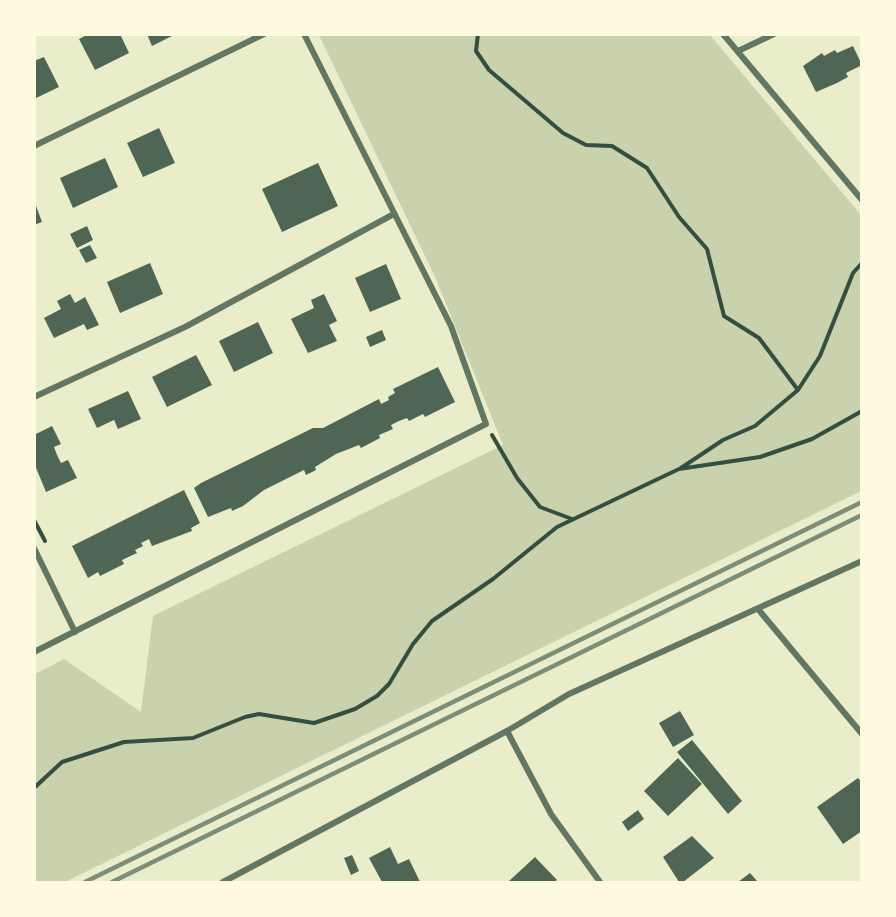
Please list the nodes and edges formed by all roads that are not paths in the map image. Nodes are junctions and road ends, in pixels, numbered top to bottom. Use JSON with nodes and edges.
{"nodes":[{"id":1,"x":264,"y":34,"type":"edge"},
{"id":2,"x":304,"y":34,"type":"edge"},
{"id":3,"x":723,"y":34,"type":"edge"},
{"id":4,"x":774,"y":34,"type":"edge"},
{"id":5,"x":738,"y":51,"type":"junction"},
{"id":6,"x":34,"y":146,"type":"edge"},
{"id":7,"x":861,"y":200,"type":"edge"},
{"id":8,"x":392,"y":215,"type":"junction"},
{"id":9,"x":34,"y":396,"type":"edge"},
{"id":10,"x":34,"y":548,"type":"edge"},
{"id":11,"x":861,"y":561,"type":"edge"},
{"id":12,"x":758,"y":609,"type":"junction"},
{"id":13,"x":75,"y":632,"type":"junction"},
{"id":14,"x":34,"y":652,"type":"edge"},
{"id":15,"x":507,"y":731,"type":"junction"},
{"id":16,"x":861,"y":734,"type":"edge"},
{"id":17,"x":223,"y":882,"type":"edge"},
{"id":18,"x":599,"y":882,"type":"edge"}],
"edges":[{"from":1,"to":6,"type":"street"},
{"from":2,"to":8,"type":"street"},
{"from":3,"to":5,"type":"street"},
{"from":4,"to":5,"type":"street"},
{"from":5,"to":7,"type":"street"},
{"from":8,"to":9,"type":"street"},
{"from":8,"to":13,"type":"street"},
{"from":10,"to":13,"type":"street"},
{"from":11,"to":12,"type":"street"},
{"from":12,"to":15,"type":"street"},
{"from":12,"to":16,"type":"street"},
{"from":13,"to":14,"type":"street"},
{"from":15,"to":17,"type":"street"},
{"from":15,"to":18,"type":"street"}]}
